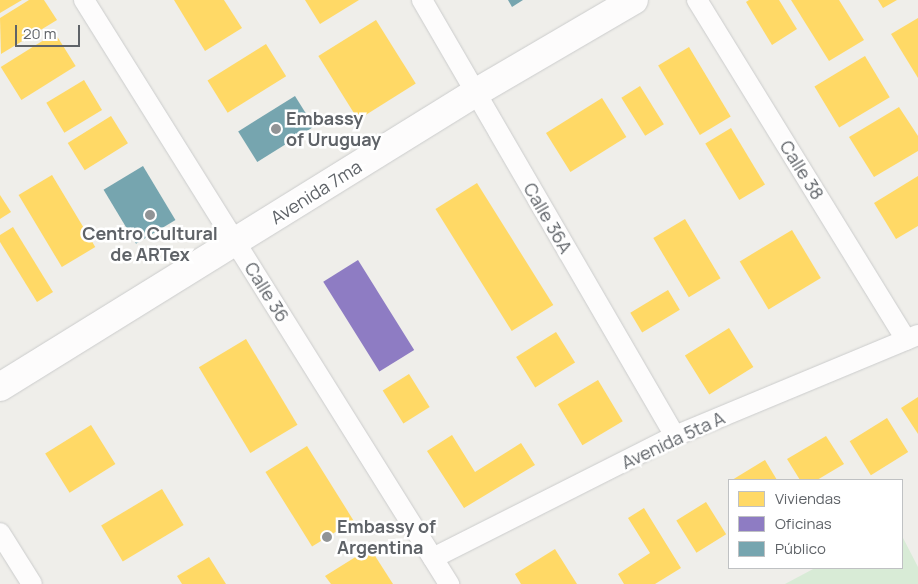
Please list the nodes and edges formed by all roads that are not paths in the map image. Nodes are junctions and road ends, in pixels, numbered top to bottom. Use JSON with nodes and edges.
{"nodes":[{"id":1,"x":84,"y":0,"type":"edge"},
{"id":2,"x":422,"y":0,"type":"edge"},
{"id":3,"x":634,"y":0,"type":"edge"},
{"id":4,"x":697,"y":0,"type":"edge"},
{"id":5,"x":475,"y":94,"type":"junction"},
{"id":6,"x":236,"y":242,"type":"junction"},
{"id":7,"x":912,"y":337,"type":"edge"},
{"id":8,"x":0,"y":387,"type":"edge"},
{"id":9,"x":675,"y":436,"type":"junction"},
{"id":10,"x":0,"y":533,"type":"edge"},
{"id":11,"x":433,"y":558,"type":"junction"},
{"id":12,"x":32,"y":584,"type":"edge"},
{"id":13,"x":449,"y":584,"type":"edge"}],
"edges":[{"from":1,"to":6,"type":"street","name":"Calle 36"},
{"from":2,"to":5,"type":"street","name":"Calle 36A"},
{"from":3,"to":5,"type":"main road","name":"Avenida 7ma"},
{"from":4,"to":7,"type":"street","name":"Calle 38"},
{"from":5,"to":6,"type":"main road","name":"Avenida 7ma"},
{"from":5,"to":9,"type":"street","name":"Calle 36A"},
{"from":6,"to":8,"type":"main road","name":"Avenida 7ma"},
{"from":6,"to":11,"type":"street","name":"Calle 36"},
{"from":7,"to":9,"type":"street","name":"Avenida 5ta A"},
{"from":9,"to":11,"type":"street","name":"Avenida 5ta A"},
{"from":10,"to":12,"type":"street"},
{"from":11,"to":13,"type":"street","name":"Calle 36"}]}
